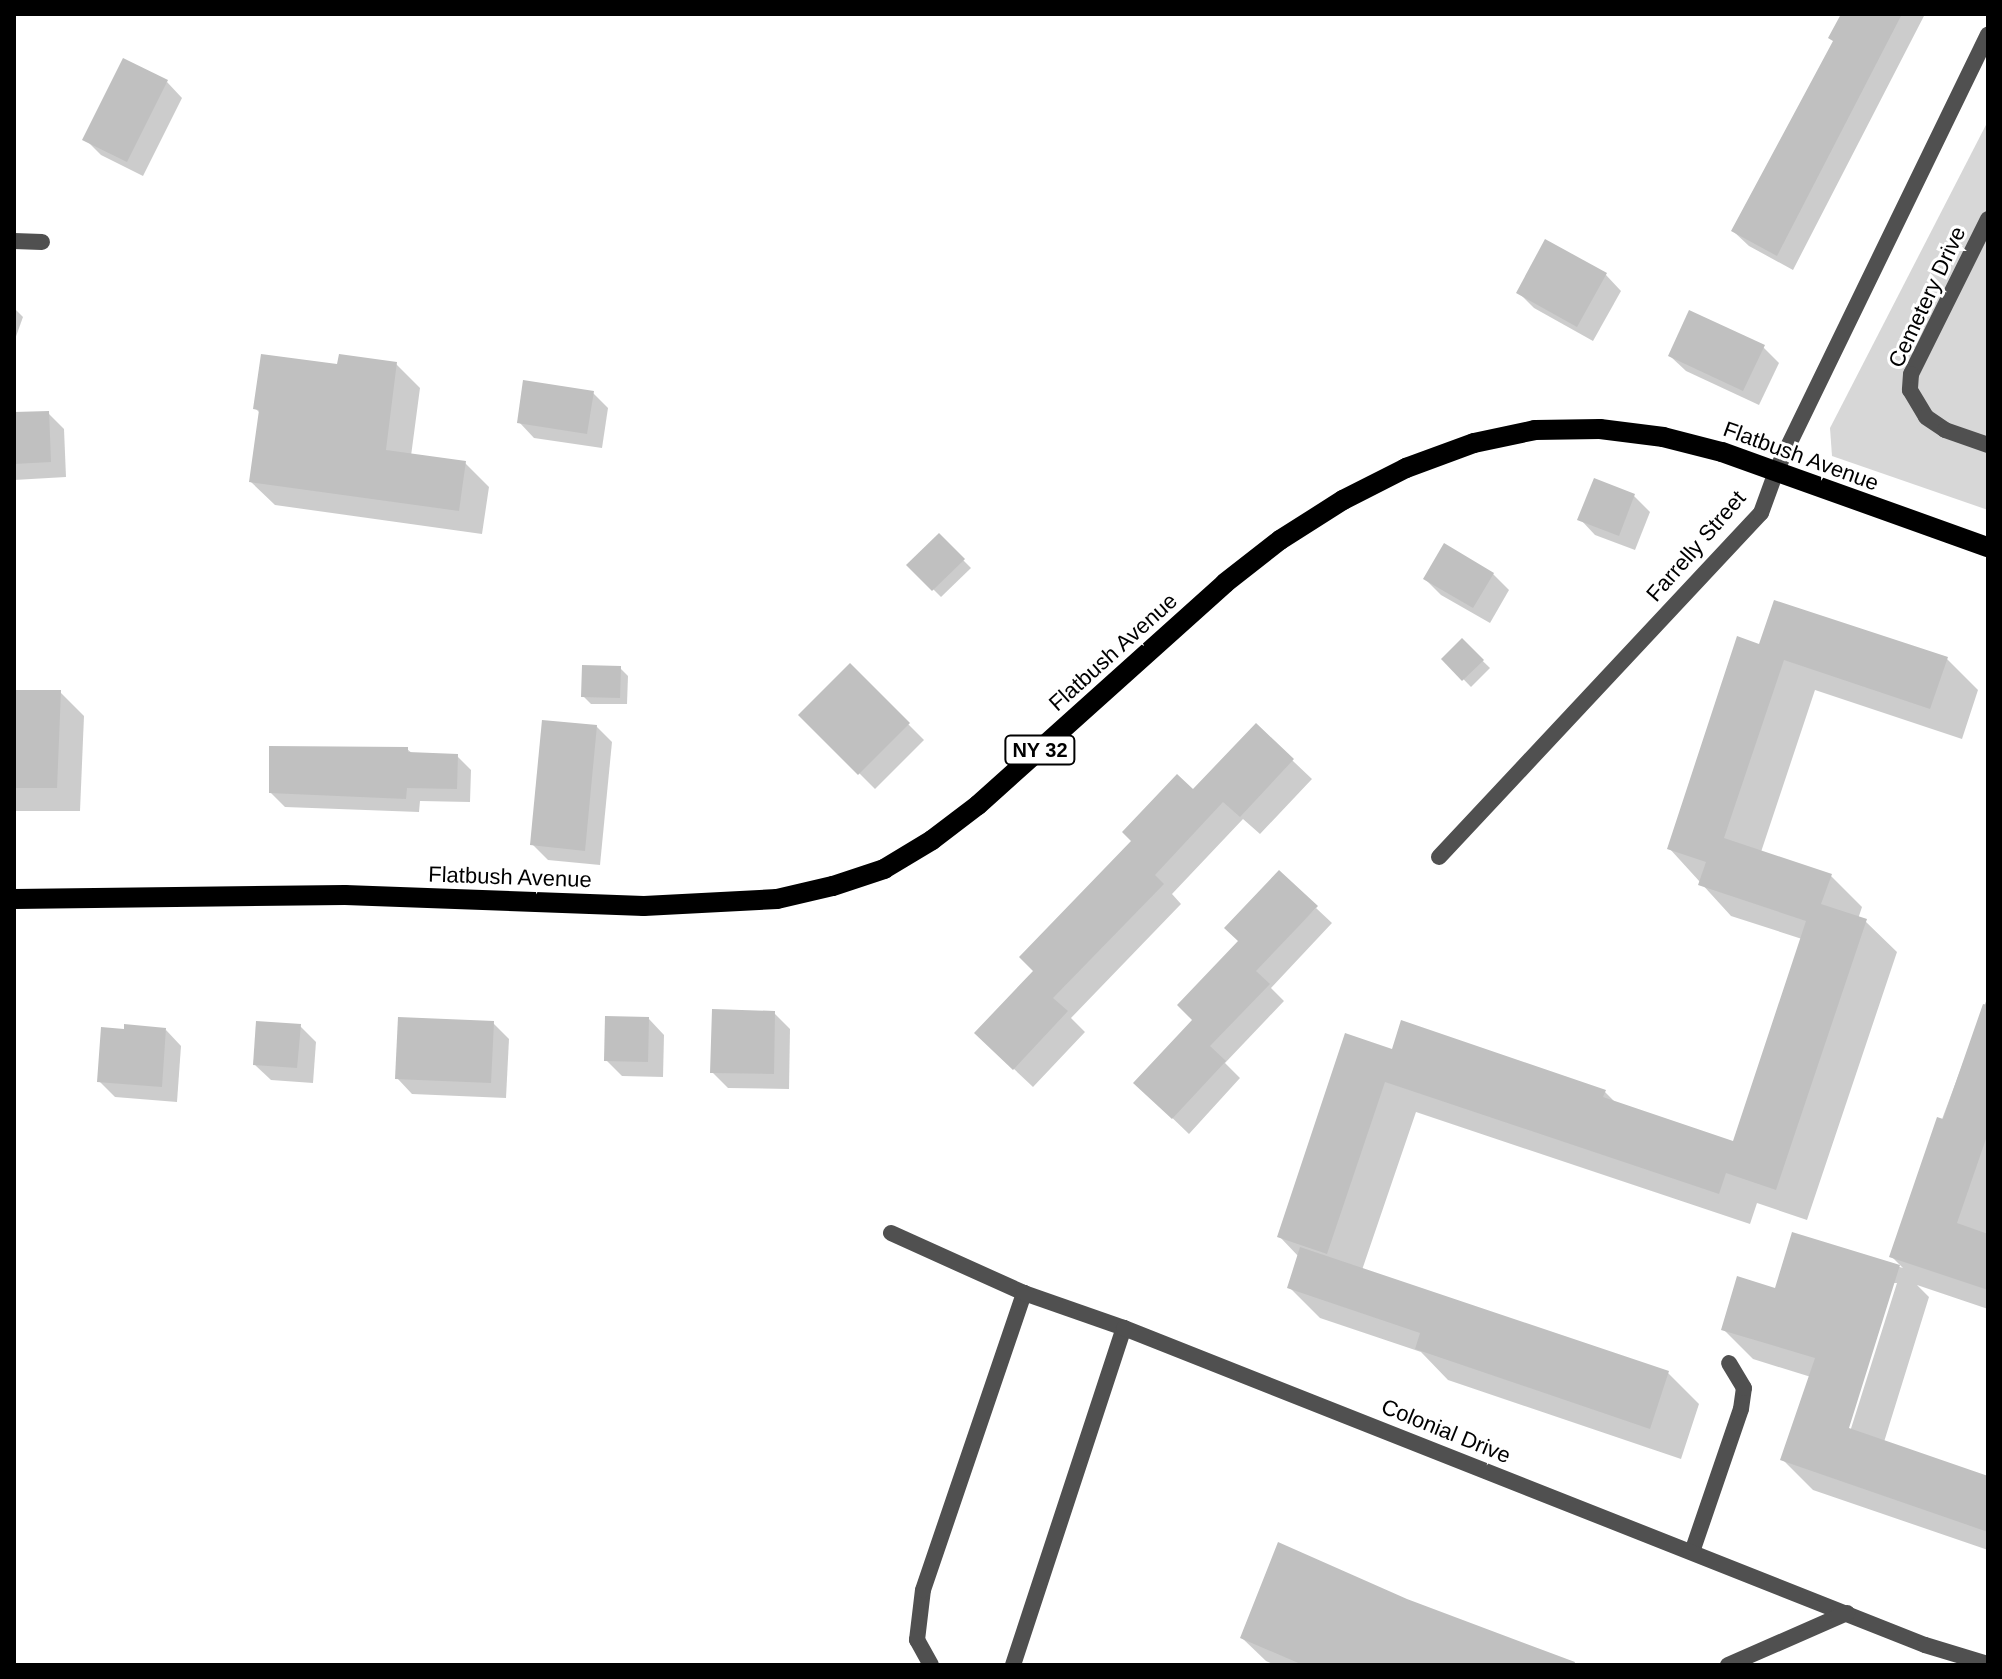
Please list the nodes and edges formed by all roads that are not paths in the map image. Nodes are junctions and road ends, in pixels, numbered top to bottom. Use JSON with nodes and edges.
{"nodes":[{"id":1,"x":1988,"y":35,"type":"edge"},
{"id":2,"x":1988,"y":219,"type":"edge"},
{"id":3,"x":14,"y":241,"type":"edge"},
{"id":4,"x":42,"y":242,"type":"dead end"},
{"id":5,"x":1988,"y":445,"type":"edge"},
{"id":6,"x":1777,"y":469,"type":"junction"},
{"id":7,"x":1988,"y":547,"type":"edge"},
{"id":8,"x":1439,"y":857,"type":"dead end"},
{"id":9,"x":14,"y":899,"type":"edge"},
{"id":10,"x":891,"y":1233,"type":"dead end"},
{"id":11,"x":1024,"y":1293,"type":"junction"},
{"id":12,"x":1124,"y":1328,"type":"junction"},
{"id":13,"x":1729,"y":1363,"type":"dead end"},
{"id":14,"x":1692,"y":1552,"type":"junction"},
{"id":15,"x":1847,"y":1613,"type":"junction"},
{"id":16,"x":1988,"y":1664,"type":"edge"},
{"id":17,"x":931,"y":1665,"type":"edge"},
{"id":18,"x":1013,"y":1665,"type":"edge"},
{"id":19,"x":1728,"y":1665,"type":"edge"}],
"edges":[{"from":1,"to":6,"type":"street","name":"Farrelly Street"},
{"from":2,"to":5,"type":"street","name":"Cemetery Drive"},
{"from":3,"to":4,"type":"street"},
{"from":6,"to":7,"type":"main road","name":"Flatbush Avenue","number":"NY 32"},
{"from":6,"to":8,"type":"street","name":"Farrelly Street"},
{"from":6,"to":9,"type":"main road","name":"Flatbush Avenue","number":"NY 32"},
{"from":10,"to":11,"type":"street","name":"Colonial Drive"},
{"from":11,"to":12,"type":"street","name":"Colonial Drive"},
{"from":11,"to":17,"type":"street"},
{"from":12,"to":14,"type":"street","name":"Colonial Drive"},
{"from":12,"to":18,"type":"street"},
{"from":13,"to":14,"type":"street"},
{"from":14,"to":15,"type":"street","name":"Colonial Drive"},
{"from":15,"to":16,"type":"street","name":"Colonial Drive"},
{"from":15,"to":19,"type":"street"}]}
